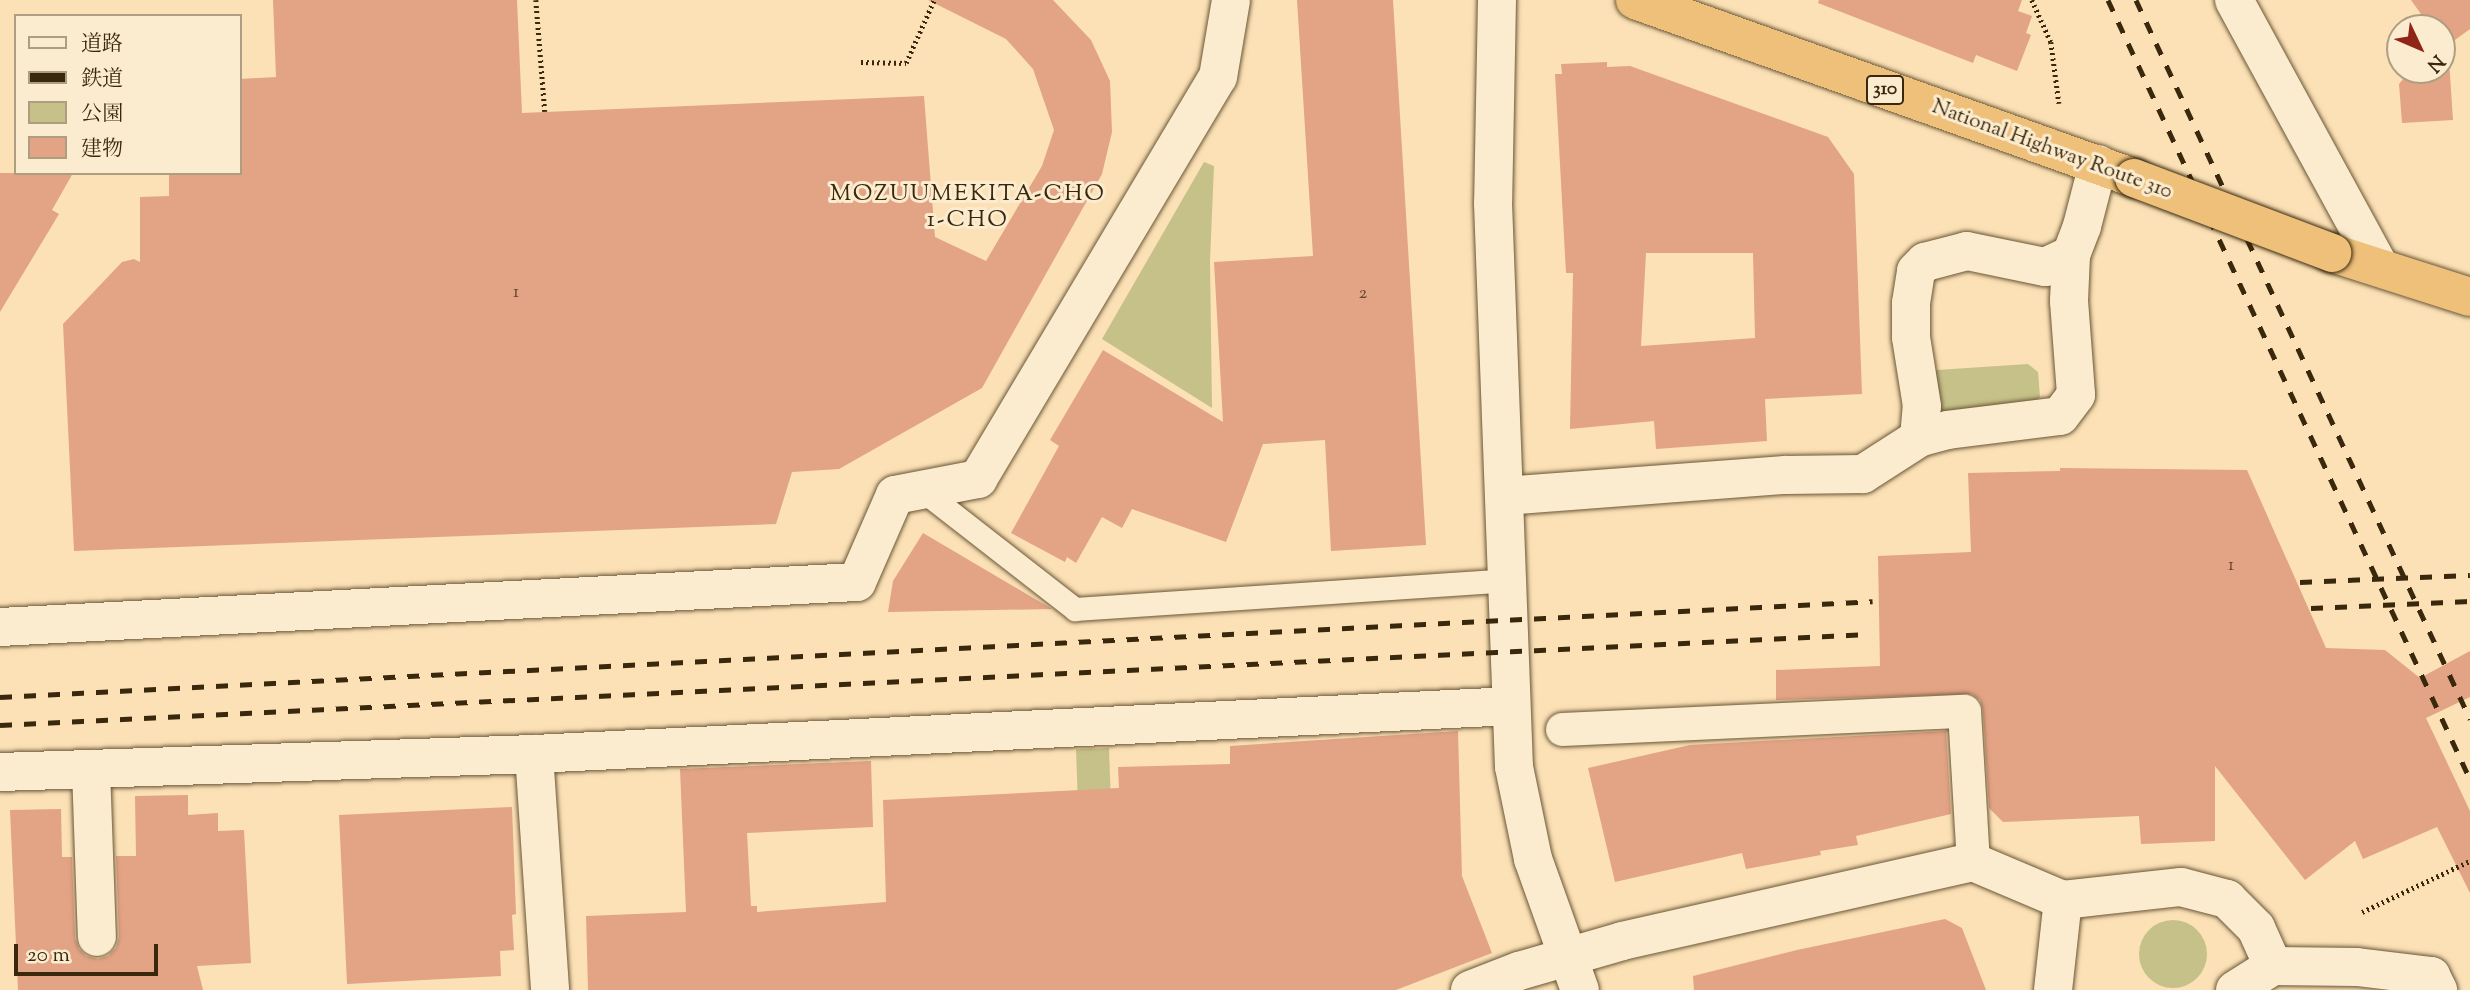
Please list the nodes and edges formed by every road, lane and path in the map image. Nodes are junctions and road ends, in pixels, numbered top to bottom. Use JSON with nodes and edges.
{"nodes":[{"id":1,"x":536,"y":0,"type":"edge"},
{"id":2,"x":934,"y":0,"type":"edge"},
{"id":3,"x":1231,"y":0,"type":"edge"},
{"id":4,"x":1497,"y":0,"type":"edge"},
{"id":5,"x":1635,"y":0,"type":"edge"},
{"id":6,"x":2032,"y":0,"type":"edge"},
{"id":7,"x":2234,"y":0,"type":"edge"},
{"id":8,"x":860,"y":62,"type":"dead end"},
{"id":9,"x":2059,"y":105,"type":"dead end"},
{"id":10,"x":545,"y":112,"type":"dead end"},
{"id":11,"x":2098,"y":164,"type":"junction"},
{"id":12,"x":2071,"y":255,"type":"junction"},
{"id":13,"x":2379,"y":266,"type":"junction"},
{"id":14,"x":2470,"y":297,"type":"edge"},
{"id":15,"x":1919,"y":438,"type":"junction"},
{"id":16,"x":922,"y":490,"type":"junction"},
{"id":17,"x":1504,"y":496,"type":"junction"},
{"id":18,"x":1507,"y":580,"type":"junction"},
{"id":19,"x":0,"y":627,"type":"edge"},
{"id":20,"x":1511,"y":706,"type":"junction"},
{"id":21,"x":1562,"y":729,"type":"dead end"},
{"id":22,"x":534,"y":754,"type":"junction"},
{"id":23,"x":91,"y":769,"type":"junction"},
{"id":24,"x":0,"y":772,"type":"edge"},
{"id":25,"x":2470,"y":861,"type":"edge"},
{"id":26,"x":1973,"y":862,"type":"junction"},
{"id":27,"x":2063,"y":900,"type":"junction"},
{"id":28,"x":2362,"y":912,"type":"dead end"},
{"id":29,"x":97,"y":937,"type":"dead end"},
{"id":30,"x":2273,"y":966,"type":"junction"},
{"id":31,"x":1573,"y":973,"type":"edge"},
{"id":32,"x":550,"y":990,"type":"edge"},
{"id":33,"x":1470,"y":990,"type":"edge"},
{"id":34,"x":2053,"y":990,"type":"edge"},
{"id":35,"x":2235,"y":990,"type":"edge"},
{"id":36,"x":2438,"y":990,"type":"edge"}],
"edges":[{"from":1,"to":10,"type":"path"},
{"from":2,"to":8,"type":"path"},
{"from":3,"to":16,"type":"street"},
{"from":4,"to":17,"type":"street"},
{"from":5,"to":11,"type":"highway","name":"National Highway Route 310","number":"310"},
{"from":6,"to":9,"type":"path"},
{"from":7,"to":13,"type":"street"},
{"from":11,"to":12,"type":"street"},
{"from":11,"to":13,"type":"highway","name":"National Highway Route 310","number":"310","bridge":true},
{"from":12,"to":15,"type":"street"},
{"from":12,"to":15,"type":"street"},
{"from":13,"to":14,"type":"highway","name":"National Highway Route 310","number":"310"},
{"from":15,"to":17,"type":"street"},
{"from":16,"to":18,"type":"lane"},
{"from":16,"to":19,"type":"street"},
{"from":17,"to":18,"type":"street"},
{"from":18,"to":20,"type":"street"},
{"from":20,"to":22,"type":"street"},
{"from":20,"to":31,"type":"street"},
{"from":21,"to":26,"type":"street"},
{"from":22,"to":23,"type":"street"},
{"from":22,"to":32,"type":"street"},
{"from":23,"to":24,"type":"street"},
{"from":23,"to":29,"type":"street"},
{"from":25,"to":28,"type":"path"},
{"from":26,"to":27,"type":"street"},
{"from":26,"to":31,"type":"street"},
{"from":27,"to":30,"type":"street"},
{"from":27,"to":34,"type":"street"},
{"from":30,"to":35,"type":"street"},
{"from":30,"to":36,"type":"street"},
{"from":31,"to":33,"type":"street"}]}
